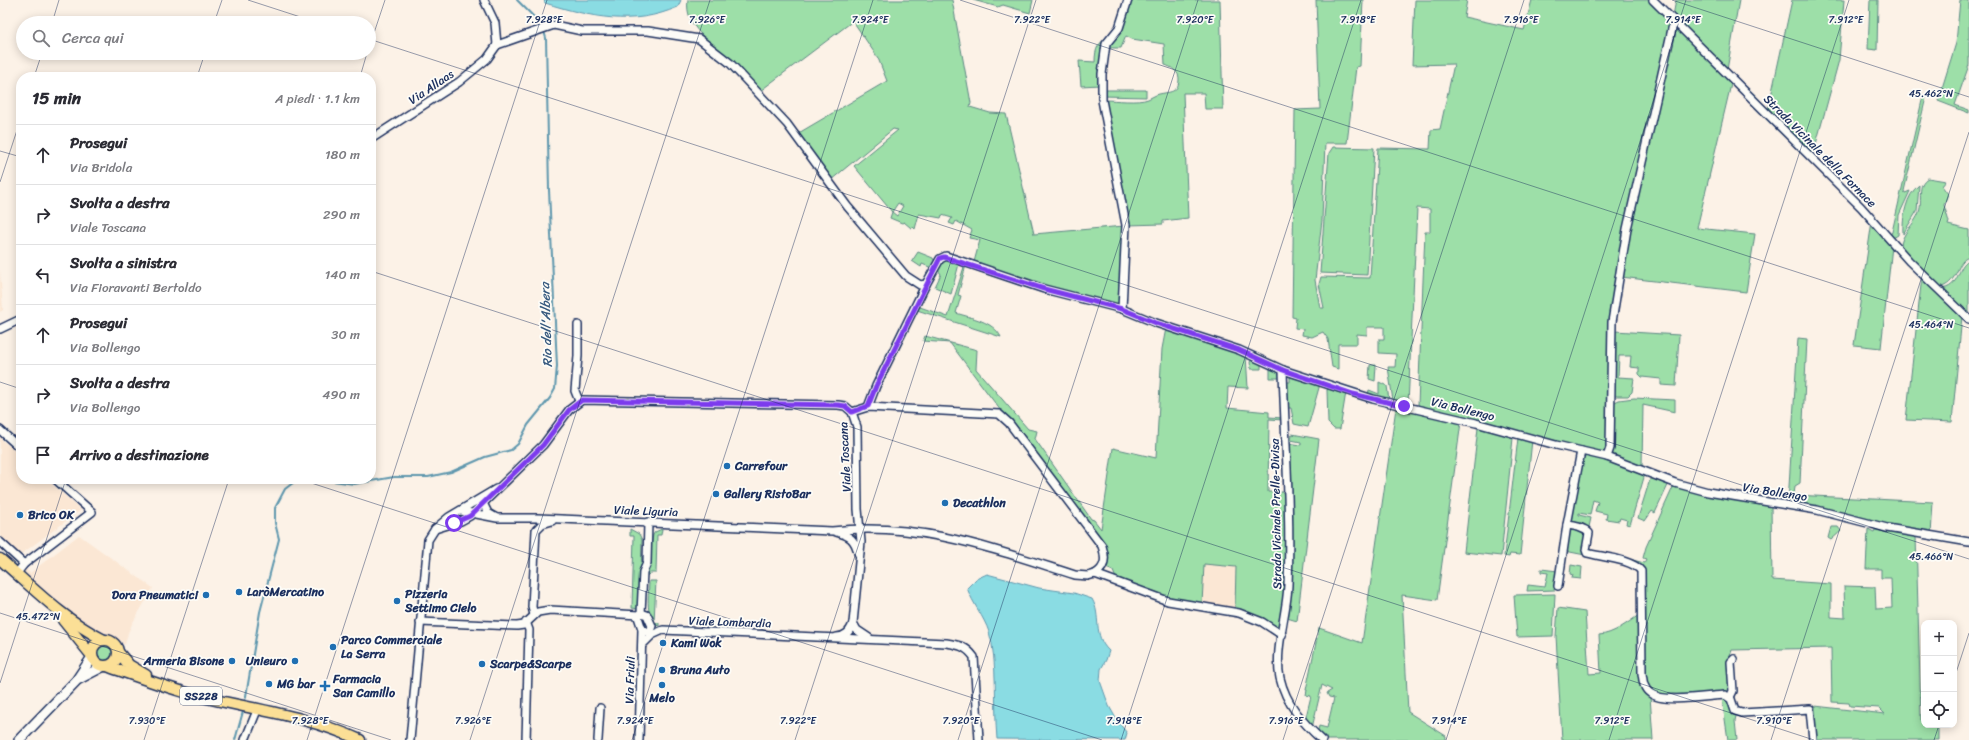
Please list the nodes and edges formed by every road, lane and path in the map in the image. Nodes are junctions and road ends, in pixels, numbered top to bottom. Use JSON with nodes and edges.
{"nodes":[{"id":1,"x":484,"y":0,"type":"edge"},
{"id":2,"x":1128,"y":0,"type":"edge"},
{"id":3,"x":1653,"y":0,"type":"edge"},
{"id":4,"x":1674,"y":20,"type":"junction"},
{"id":5,"x":497,"y":45,"type":"junction"},
{"id":6,"x":376,"y":136,"type":"edge"},
{"id":7,"x":928,"y":282,"type":"junction"},
{"id":8,"x":1122,"y":309,"type":"junction"},
{"id":9,"x":1969,"y":319,"type":"edge"},
{"id":10,"x":16,"y":321,"type":"edge"},
{"id":11,"x":578,"y":325,"type":"dead end"},
{"id":12,"x":0,"y":329,"type":"edge"},
{"id":13,"x":1283,"y":370,"type":"junction"},
{"id":14,"x":581,"y":401,"type":"junction"},
{"id":15,"x":868,"y":406,"type":"junction"},
{"id":16,"x":852,"y":412,"type":"junction"},
{"id":17,"x":0,"y":430,"type":"edge"},
{"id":18,"x":16,"y":444,"type":"edge"},
{"id":19,"x":1581,"y":451,"type":"junction"},
{"id":20,"x":1607,"y":457,"type":"junction"},
{"id":21,"x":61,"y":484,"type":"edge"},
{"id":22,"x":496,"y":489,"type":"junction"},
{"id":23,"x":483,"y":503,"type":"junction"},
{"id":24,"x":461,"y":511,"type":"junction"},
{"id":25,"x":472,"y":514,"type":"junction"},
{"id":26,"x":497,"y":518,"type":"junction"},
{"id":27,"x":558,"y":519,"type":"junction"},
{"id":28,"x":648,"y":522,"type":"junction"},
{"id":29,"x":1567,"y":525,"type":"junction"},
{"id":30,"x":860,"y":528,"type":"junction"},
{"id":31,"x":435,"y":529,"type":"junction"},
{"id":32,"x":832,"y":531,"type":"junction"},
{"id":33,"x":0,"y":542,"type":"edge"},
{"id":34,"x":1969,"y":542,"type":"edge"},
{"id":35,"x":859,"y":557,"type":"junction"},
{"id":36,"x":0,"y":559,"type":"edge"},
{"id":37,"x":24,"y":564,"type":"junction"},
{"id":38,"x":16,"y":573,"type":"junction"},
{"id":39,"x":1095,"y":574,"type":"junction"},
{"id":40,"x":1558,"y":586,"type":"dead end"},
{"id":41,"x":51,"y":605,"type":"junction"},
{"id":42,"x":640,"y":614,"type":"junction"},
{"id":43,"x":534,"y":615,"type":"junction"},
{"id":44,"x":420,"y":622,"type":"junction"},
{"id":45,"x":526,"y":622,"type":"junction"},
{"id":46,"x":854,"y":623,"type":"junction"},
{"id":47,"x":649,"y":631,"type":"junction"},
{"id":48,"x":1282,"y":635,"type":"junction"},
{"id":49,"x":837,"y":637,"type":"junction"},
{"id":50,"x":872,"y":639,"type":"junction"},
{"id":51,"x":104,"y":640,"type":"junction"},
{"id":52,"x":642,"y":645,"type":"junction"},
{"id":53,"x":118,"y":652,"type":"junction"},
{"id":54,"x":92,"y":656,"type":"junction"},
{"id":55,"x":1734,"y":659,"type":"dead end"},
{"id":56,"x":106,"y":666,"type":"junction"},
{"id":57,"x":76,"y":681,"type":"junction"},
{"id":58,"x":164,"y":685,"type":"junction"},
{"id":59,"x":1730,"y":697,"type":"junction"},
{"id":60,"x":254,"y":707,"type":"junction"},
{"id":61,"x":600,"y":708,"type":"dead end"},
{"id":62,"x":19,"y":740,"type":"edge"},
{"id":63,"x":245,"y":740,"type":"edge"},
{"id":64,"x":360,"y":740,"type":"edge"},
{"id":65,"x":410,"y":740,"type":"edge"},
{"id":66,"x":526,"y":740,"type":"edge"},
{"id":67,"x":598,"y":740,"type":"edge"},
{"id":68,"x":639,"y":740,"type":"edge"},
{"id":69,"x":979,"y":740,"type":"edge"},
{"id":70,"x":1322,"y":740,"type":"edge"},
{"id":71,"x":1813,"y":740,"type":"edge"}],
"edges":[{"from":1,"to":5,"type":"street"},
{"from":2,"to":8,"type":"street"},
{"from":3,"to":4,"type":"street","name":"Strada Vicinale della Fornace"},
{"from":4,"to":9,"type":"street","name":"Strada Vicinale della Fornace"},
{"from":4,"to":20,"type":"street"},
{"from":5,"to":6,"type":"street","name":"Via Allaas"},
{"from":5,"to":7,"type":"street"},
{"from":7,"to":8,"type":"street","name":"Via Bollengo"},
{"from":7,"to":15,"type":"street","name":"Via Bollengo"},
{"from":8,"to":13,"type":"street","name":"Via Bollengo"},
{"from":10,"to":12,"type":"street"},
{"from":11,"to":14,"type":"street"},
{"from":13,"to":19,"type":"street","name":"Via Bollengo"},
{"from":13,"to":48,"type":"street","name":"Strada Vicinale Prelle-Divisa"},
{"from":14,"to":16,"type":"street","name":"Viale Toscana"},
{"from":14,"to":22,"type":"street"},
{"from":15,"to":16,"type":"street"},
{"from":15,"to":39,"type":"street"},
{"from":16,"to":30,"type":"street","name":"Viale Toscana"},
{"from":17,"to":18,"type":"street"},
{"from":19,"to":20,"type":"street","name":"Via Bollengo"},
{"from":19,"to":29,"type":"street"},
{"from":20,"to":34,"type":"street","name":"Via Bollengo"},
{"from":21,"to":37,"type":"street"},
{"from":22,"to":23,"type":"street"},
{"from":22,"to":24,"type":"street"},
{"from":23,"to":25,"type":"street"},
{"from":23,"to":26,"type":"street"},
{"from":24,"to":25,"type":"street","name":"Viale Liguria"},
{"from":24,"to":31,"type":"street"},
{"from":25,"to":26,"type":"street","name":"Viale Liguria"},
{"from":25,"to":31,"type":"street"},
{"from":26,"to":27,"type":"street","name":"Viale Liguria"},
{"from":27,"to":28,"type":"street","name":"Viale Liguria"},
{"from":27,"to":43,"type":"street"},
{"from":28,"to":32,"type":"street","name":"Viale Liguria"},
{"from":28,"to":42,"type":"street"},
{"from":29,"to":40,"type":"street"},
{"from":29,"to":59,"type":"street"},
{"from":30,"to":32,"type":"street"},
{"from":30,"to":35,"type":"street","name":"Viale Toscana"},
{"from":30,"to":39,"type":"street"},
{"from":31,"to":44,"type":"street"},
{"from":32,"to":35,"type":"street"},
{"from":33,"to":37,"type":"street"},
{"from":35,"to":46,"type":"street","name":"Viale Toscana"},
{"from":36,"to":38,"type":"main road"},
{"from":37,"to":38,"type":"street"},
{"from":38,"to":41,"type":"main road"},
{"from":39,"to":48,"type":"street"},
{"from":41,"to":51,"type":"main road"},
{"from":41,"to":54,"type":"main road"},
{"from":42,"to":43,"type":"street"},
{"from":42,"to":47,"type":"street"},
{"from":42,"to":47,"type":"street"},
{"from":43,"to":45,"type":"street"},
{"from":44,"to":45,"type":"street"},
{"from":44,"to":65,"type":"street"},
{"from":45,"to":66,"type":"street"},
{"from":46,"to":49,"type":"street"},
{"from":46,"to":50,"type":"street"},
{"from":47,"to":49,"type":"street","name":"Viale Lombardia"},
{"from":47,"to":52,"type":"street","name":"Via Friuli"},
{"from":47,"to":52,"type":"street"},
{"from":48,"to":70,"type":"street","name":"Strada Vicinale Prelle-Divisa"},
{"from":49,"to":50,"type":"street","name":"Viale Lombardia"},
{"from":50,"to":69,"type":"street","name":"Viale Lombardia"},
{"from":51,"to":53,"type":"main road"},
{"from":51,"to":54,"type":"main road"},
{"from":52,"to":68,"type":"street","name":"Via Friuli"},
{"from":53,"to":56,"type":"main road"},
{"from":53,"to":58,"type":"main road","number":"SS228"},
{"from":54,"to":56,"type":"main road"},
{"from":54,"to":57,"type":"street"},
{"from":55,"to":59,"type":"street"},
{"from":56,"to":57,"type":"street"},
{"from":56,"to":58,"type":"main road","number":"SS228"},
{"from":57,"to":62,"type":"street"},
{"from":58,"to":60,"type":"main road","number":"SS228"},
{"from":59,"to":71,"type":"street"},
{"from":60,"to":63,"type":"street"},
{"from":60,"to":64,"type":"main road","number":"SS228"},
{"from":61,"to":67,"type":"street"}]}
